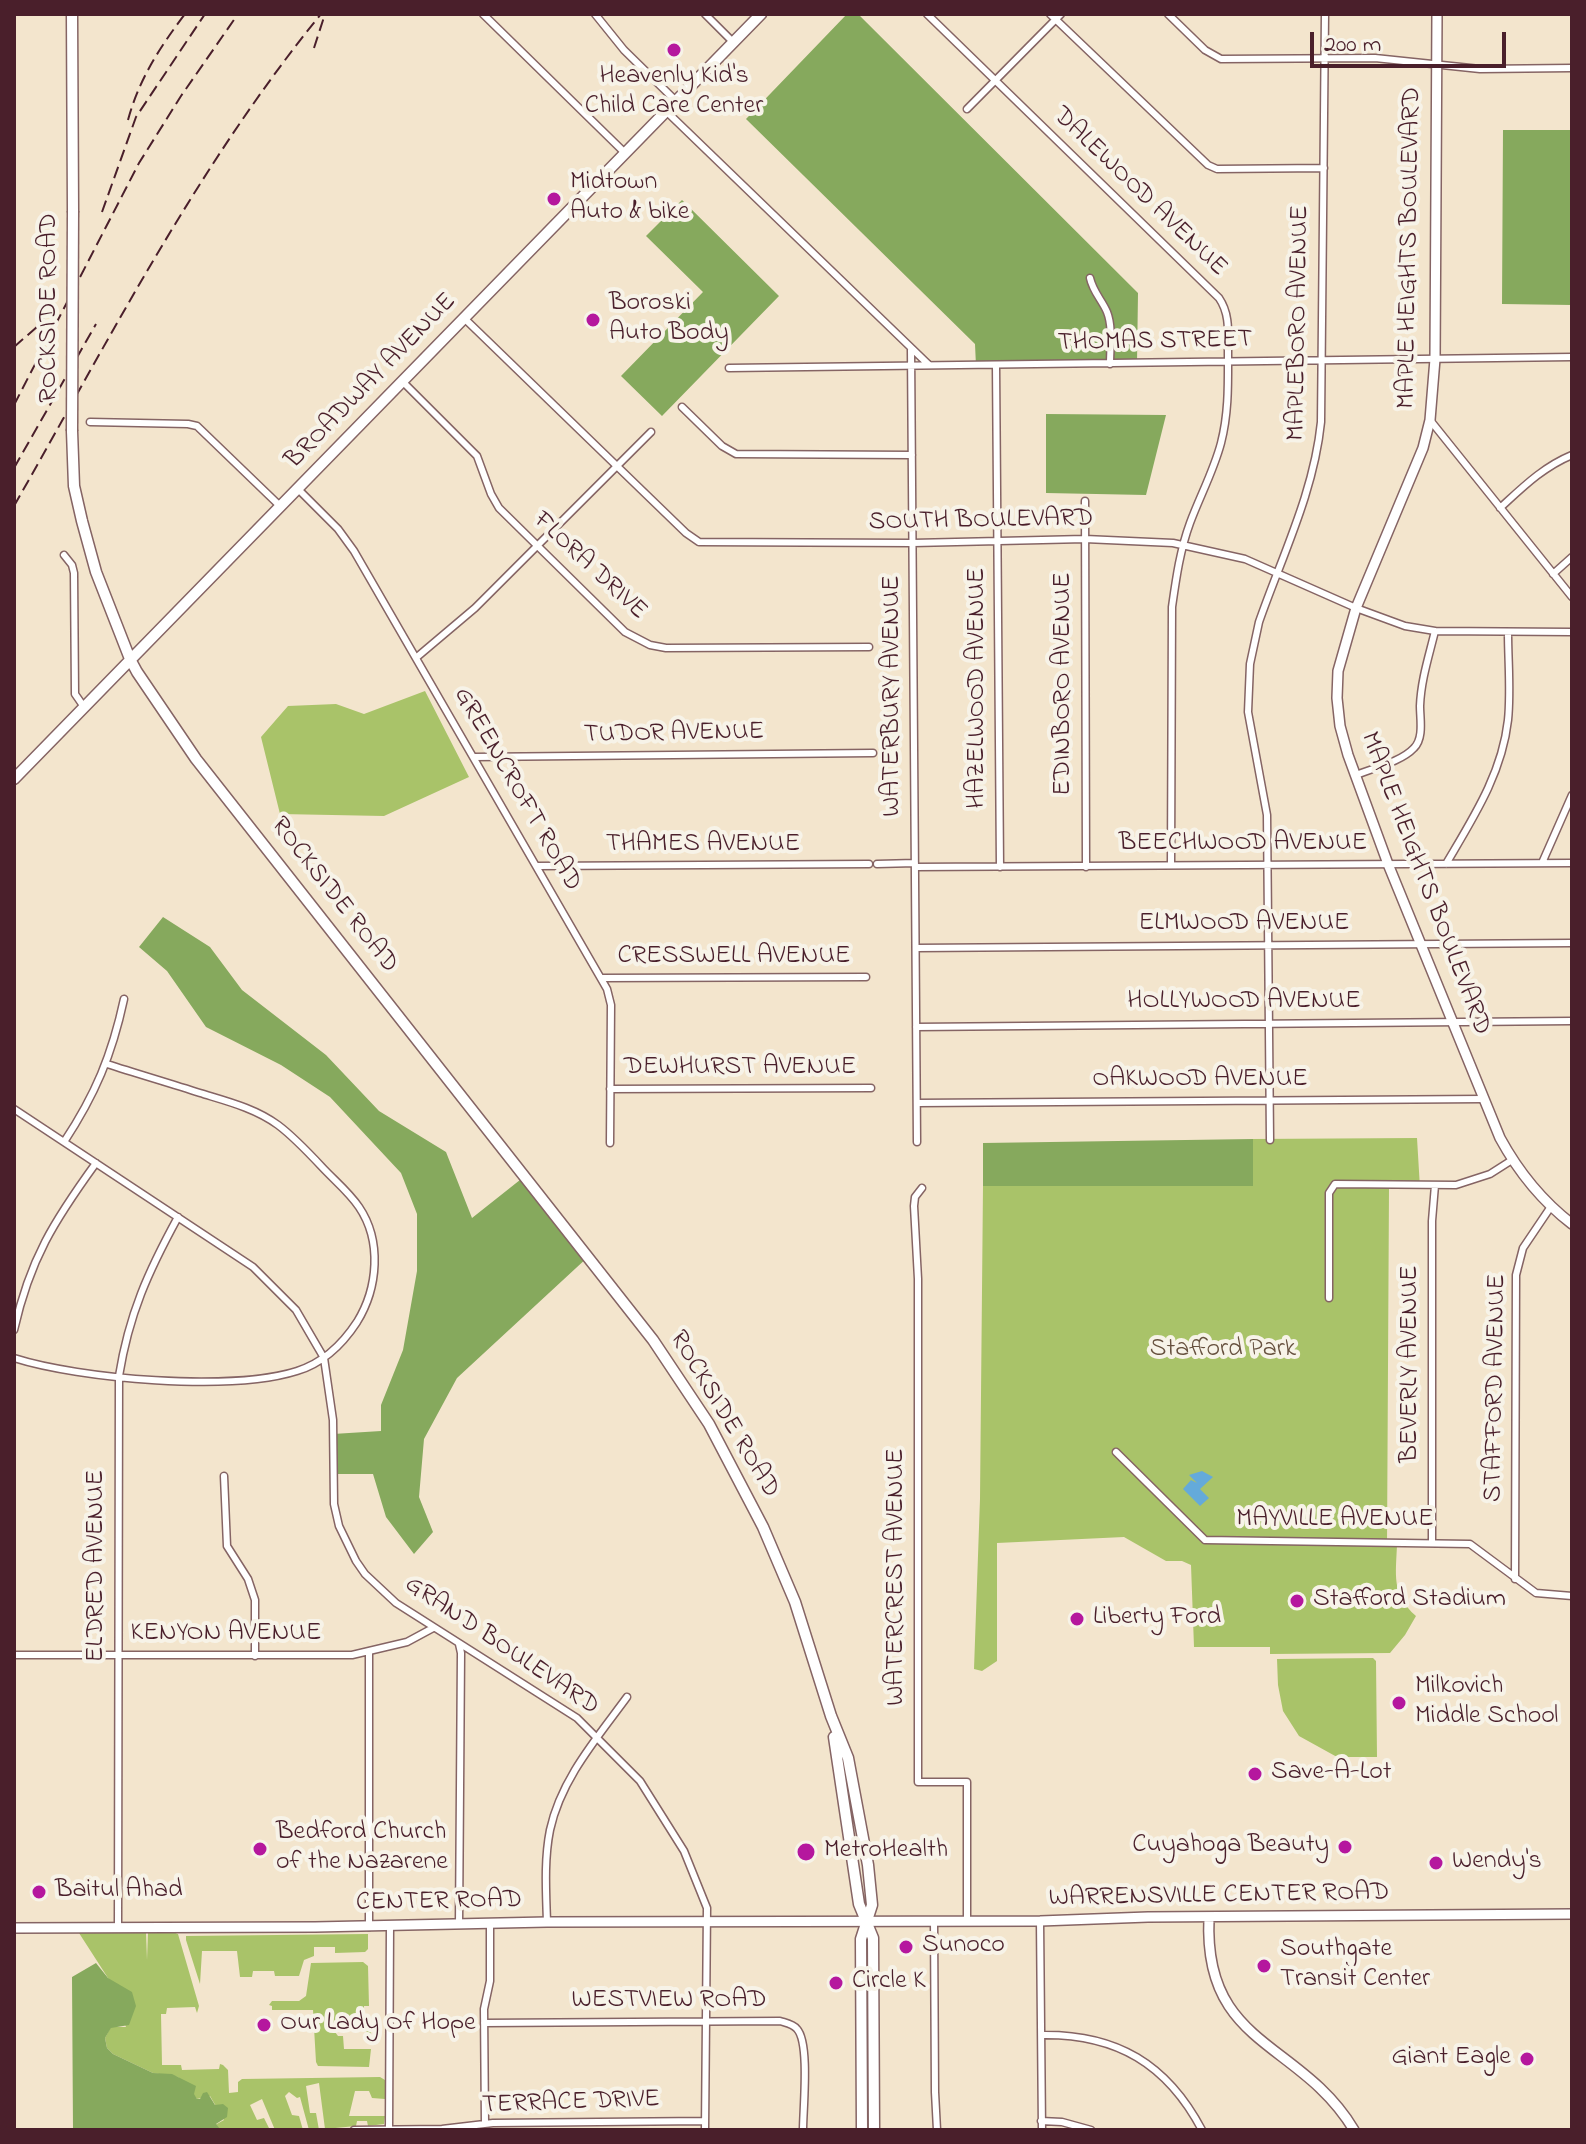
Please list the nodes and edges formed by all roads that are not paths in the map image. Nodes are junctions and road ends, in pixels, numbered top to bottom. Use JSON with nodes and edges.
{"nodes":[{"id":1,"x":72,"y":14,"type":"edge"},
{"id":2,"x":483,"y":14,"type":"edge"},
{"id":3,"x":595,"y":14,"type":"edge"},
{"id":4,"x":705,"y":14,"type":"edge"},
{"id":5,"x":761,"y":14,"type":"edge"},
{"id":6,"x":927,"y":14,"type":"edge"},
{"id":7,"x":1168,"y":14,"type":"edge"},
{"id":8,"x":1325,"y":14,"type":"edge"},
{"id":9,"x":1437,"y":14,"type":"edge"},
{"id":10,"x":1056,"y":16,"type":"edge"},
{"id":11,"x":733,"y":42,"type":"junction"},
{"id":12,"x":1325,"y":59,"type":"junction"},
{"id":13,"x":1437,"y":64,"type":"junction"},
{"id":14,"x":1572,"y":68,"type":"edge"},
{"id":15,"x":995,"y":80,"type":"junction"},
{"id":16,"x":677,"y":102,"type":"junction"},
{"id":17,"x":967,"y":109,"type":"dead end"},
{"id":18,"x":667,"y":112,"type":"junction"},
{"id":19,"x":625,"y":153,"type":"junction"},
{"id":20,"x":1324,"y":168,"type":"junction"},
{"id":21,"x":1090,"y":278,"type":"dead end"},
{"id":22,"x":465,"y":319,"type":"junction"},
{"id":23,"x":911,"y":350,"type":"junction"},
{"id":24,"x":1572,"y":357,"type":"edge"},
{"id":25,"x":1435,"y":359,"type":"junction"},
{"id":26,"x":1228,"y":361,"type":"junction"},
{"id":27,"x":1321,"y":361,"type":"junction"},
{"id":28,"x":1110,"y":364,"type":"junction"},
{"id":29,"x":996,"y":365,"type":"junction"},
{"id":30,"x":911,"y":367,"type":"junction"},
{"id":31,"x":931,"y":367,"type":"junction"},
{"id":32,"x":729,"y":368,"type":"dead end"},
{"id":33,"x":402,"y":381,"type":"junction"},
{"id":34,"x":682,"y":407,"type":"dead end"},
{"id":35,"x":1430,"y":420,"type":"junction"},
{"id":36,"x":90,"y":422,"type":"dead end"},
{"id":37,"x":651,"y":432,"type":"dead end"},
{"id":38,"x":912,"y":455,"type":"junction"},
{"id":39,"x":1572,"y":455,"type":"edge"},
{"id":40,"x":616,"y":465,"type":"junction"},
{"id":41,"x":298,"y":489,"type":"junction"},
{"id":42,"x":1085,"y":501,"type":"dead end"},
{"id":43,"x":280,"y":506,"type":"junction"},
{"id":44,"x":1500,"y":508,"type":"junction"},
{"id":45,"x":1085,"y":539,"type":"junction"},
{"id":46,"x":998,"y":541,"type":"junction"},
{"id":47,"x":913,"y":543,"type":"junction"},
{"id":48,"x":1184,"y":544,"type":"junction"},
{"id":49,"x":537,"y":546,"type":"junction"},
{"id":50,"x":64,"y":555,"type":"dead end"},
{"id":51,"x":1572,"y":557,"type":"edge"},
{"id":52,"x":1277,"y":572,"type":"junction"},
{"id":53,"x":1553,"y":574,"type":"junction"},
{"id":54,"x":1572,"y":597,"type":"edge"},
{"id":55,"x":1356,"y":608,"type":"junction"},
{"id":56,"x":1435,"y":631,"type":"junction"},
{"id":57,"x":1508,"y":632,"type":"junction"},
{"id":58,"x":1572,"y":632,"type":"edge"},
{"id":59,"x":869,"y":647,"type":"dead end"},
{"id":60,"x":417,"y":657,"type":"junction"},
{"id":61,"x":130,"y":659,"type":"junction"},
{"id":62,"x":84,"y":707,"type":"junction"},
{"id":63,"x":873,"y":753,"type":"dead end"},
{"id":64,"x":474,"y":757,"type":"junction"},
{"id":65,"x":1356,"y":775,"type":"junction"},
{"id":66,"x":14,"y":779,"type":"edge"},
{"id":67,"x":1572,"y":795,"type":"edge"},
{"id":68,"x":1542,"y":863,"type":"junction"},
{"id":69,"x":1572,"y":863,"type":"edge"},
{"id":70,"x":873,"y":864,"type":"joint"},
{"id":71,"x":1388,"y":864,"type":"junction"},
{"id":72,"x":1446,"y":864,"type":"junction"},
{"id":73,"x":915,"y":865,"type":"junction"},
{"id":74,"x":1171,"y":865,"type":"junction"},
{"id":75,"x":1268,"y":865,"type":"junction"},
{"id":76,"x":537,"y":866,"type":"junction"},
{"id":77,"x":1000,"y":867,"type":"junction"},
{"id":78,"x":1086,"y":867,"type":"junction"},
{"id":79,"x":1572,"y":943,"type":"edge"},
{"id":80,"x":1421,"y":944,"type":"junction"},
{"id":81,"x":1269,"y":945,"type":"junction"},
{"id":82,"x":916,"y":948,"type":"junction"},
{"id":83,"x":866,"y":977,"type":"dead end"},
{"id":84,"x":601,"y":978,"type":"junction"},
{"id":85,"x":124,"y":999,"type":"dead end"},
{"id":86,"x":1572,"y":1021,"type":"edge"},
{"id":87,"x":1269,"y":1022,"type":"junction"},
{"id":88,"x":1453,"y":1022,"type":"junction"},
{"id":89,"x":916,"y":1027,"type":"junction"},
{"id":90,"x":107,"y":1064,"type":"junction"},
{"id":91,"x":871,"y":1088,"type":"dead end"},
{"id":92,"x":610,"y":1089,"type":"junction"},
{"id":93,"x":1484,"y":1099,"type":"junction"},
{"id":94,"x":1269,"y":1101,"type":"junction"},
{"id":95,"x":917,"y":1103,"type":"junction"},
{"id":96,"x":15,"y":1111,"type":"edge"},
{"id":97,"x":1270,"y":1140,"type":"dead end"},
{"id":98,"x":64,"y":1142,"type":"junction"},
{"id":99,"x":917,"y":1142,"type":"dead end"},
{"id":100,"x":610,"y":1143,"type":"dead end"},
{"id":101,"x":1512,"y":1160,"type":"junction"},
{"id":102,"x":96,"y":1163,"type":"junction"},
{"id":103,"x":1435,"y":1185,"type":"junction"},
{"id":104,"x":922,"y":1188,"type":"dead end"},
{"id":105,"x":1550,"y":1208,"type":"junction"},
{"id":106,"x":178,"y":1217,"type":"junction"},
{"id":107,"x":1572,"y":1224,"type":"edge"},
{"id":108,"x":1329,"y":1298,"type":"dead end"},
{"id":109,"x":14,"y":1330,"type":"edge"},
{"id":110,"x":14,"y":1358,"type":"edge"},
{"id":111,"x":324,"y":1358,"type":"junction"},
{"id":112,"x":119,"y":1376,"type":"junction"},
{"id":113,"x":1116,"y":1452,"type":"dead end"},
{"id":114,"x":224,"y":1476,"type":"dead end"},
{"id":115,"x":1432,"y":1542,"type":"junction"},
{"id":116,"x":1515,"y":1579,"type":"junction"},
{"id":117,"x":1572,"y":1596,"type":"edge"},
{"id":118,"x":433,"y":1628,"type":"junction"},
{"id":119,"x":459,"y":1644,"type":"junction"},
{"id":120,"x":369,"y":1652,"type":"junction"},
{"id":121,"x":14,"y":1655,"type":"edge"},
{"id":122,"x":118,"y":1655,"type":"junction"},
{"id":123,"x":255,"y":1656,"type":"junction"},
{"id":124,"x":627,"y":1697,"type":"dead end"},
{"id":125,"x":597,"y":1737,"type":"junction"},
{"id":126,"x":1572,"y":1914,"type":"edge"},
{"id":127,"x":1209,"y":1918,"type":"junction"},
{"id":128,"x":707,"y":1921,"type":"junction"},
{"id":129,"x":866,"y":1921,"type":"junction"},
{"id":130,"x":934,"y":1921,"type":"junction"},
{"id":131,"x":967,"y":1921,"type":"junction"},
{"id":132,"x":1040,"y":1921,"type":"junction"},
{"id":133,"x":547,"y":1922,"type":"junction"},
{"id":134,"x":459,"y":1924,"type":"junction"},
{"id":135,"x":490,"y":1925,"type":"junction"},
{"id":136,"x":118,"y":1926,"type":"junction"},
{"id":137,"x":390,"y":1926,"type":"junction"},
{"id":138,"x":369,"y":1927,"type":"junction"},
{"id":139,"x":14,"y":1928,"type":"edge"},
{"id":140,"x":705,"y":2022,"type":"junction"},
{"id":141,"x":484,"y":2023,"type":"junction"},
{"id":142,"x":1042,"y":2035,"type":"junction"},
{"id":143,"x":705,"y":2121,"type":"junction"},
{"id":144,"x":1041,"y":2121,"type":"junction"},
{"id":145,"x":485,"y":2124,"type":"junction"},
{"id":146,"x":354,"y":2130,"type":"edge"},
{"id":147,"x":389,"y":2130,"type":"edge"},
{"id":148,"x":705,"y":2130,"type":"edge"},
{"id":149,"x":803,"y":2130,"type":"edge"},
{"id":150,"x":862,"y":2130,"type":"edge"},
{"id":151,"x":874,"y":2130,"type":"edge"},
{"id":152,"x":937,"y":2130,"type":"edge"},
{"id":153,"x":1042,"y":2130,"type":"edge"},
{"id":154,"x":1091,"y":2130,"type":"edge"},
{"id":155,"x":1202,"y":2130,"type":"edge"},
{"id":156,"x":1354,"y":2130,"type":"edge"}],
"edges":[{"from":1,"to":61,"type":"main road","name":"ROCKSIDE ROAD","bridge":true},
{"from":2,"to":19,"type":"street"},
{"from":3,"to":16,"type":"street"},
{"from":4,"to":11,"type":"street"},
{"from":5,"to":11,"type":"main road","name":"BROADWAY AVENUE"},
{"from":6,"to":15,"type":"street","name":"DALEWOOD AVENUE"},
{"from":7,"to":12,"type":"street"},
{"from":8,"to":12,"type":"street","name":"MAPLEBORO AVENUE"},
{"from":9,"to":13,"type":"main road","name":"MAPLE HEIGHTS BOULEVARD"},
{"from":10,"to":15,"type":"street"},
{"from":10,"to":20,"type":"street"},
{"from":11,"to":16,"type":"main road","name":"BROADWAY AVENUE"},
{"from":12,"to":13,"type":"street"},
{"from":12,"to":20,"type":"street","name":"MAPLEBORO AVENUE"},
{"from":13,"to":14,"type":"street"},
{"from":13,"to":25,"type":"main road","name":"MAPLE HEIGHTS BOULEVARD"},
{"from":15,"to":17,"type":"street"},
{"from":15,"to":26,"type":"street","name":"DALEWOOD AVENUE"},
{"from":16,"to":18,"type":"main road","name":"BROADWAY AVENUE"},
{"from":18,"to":19,"type":"main road","name":"BROADWAY AVENUE"},
{"from":18,"to":23,"type":"street"},
{"from":19,"to":22,"type":"main road","name":"BROADWAY AVENUE"},
{"from":20,"to":27,"type":"street","name":"MAPLEBORO AVENUE"},
{"from":21,"to":28,"type":"street"},
{"from":22,"to":33,"type":"main road","name":"BROADWAY AVENUE"},
{"from":22,"to":40,"type":"street","name":"SOUTH BOULEVARD"},
{"from":23,"to":30,"type":"street","name":"WATERBURY AVENUE"},
{"from":23,"to":31,"type":"street"},
{"from":24,"to":25,"type":"street","name":"THOMAS STREET"},
{"from":25,"to":27,"type":"street","name":"THOMAS STREET"},
{"from":25,"to":35,"type":"main road","name":"MAPLE HEIGHTS BOULEVARD"},
{"from":26,"to":27,"type":"street","name":"THOMAS STREET"},
{"from":26,"to":28,"type":"street","name":"THOMAS STREET"},
{"from":26,"to":48,"type":"street","name":"DALEWOOD AVENUE"},
{"from":27,"to":52,"type":"street","name":"MAPLEBORO AVENUE"},
{"from":28,"to":29,"type":"street","name":"THOMAS STREET"},
{"from":29,"to":31,"type":"street","name":"THOMAS STREET"},
{"from":29,"to":46,"type":"street","name":"HAZELWOOD AVENUE"},
{"from":30,"to":31,"type":"street","name":"THOMAS STREET"},
{"from":30,"to":32,"type":"street","name":"THOMAS STREET"},
{"from":30,"to":38,"type":"street","name":"WATERBURY AVENUE"},
{"from":33,"to":41,"type":"main road","name":"BROADWAY AVENUE"},
{"from":33,"to":49,"type":"street","name":"FLORA DRIVE"},
{"from":34,"to":38,"type":"street"},
{"from":35,"to":44,"type":"street"},
{"from":35,"to":55,"type":"main road","name":"MAPLE HEIGHTS BOULEVARD"},
{"from":36,"to":43,"type":"street"},
{"from":37,"to":40,"type":"street"},
{"from":38,"to":47,"type":"street","name":"WATERBURY AVENUE"},
{"from":39,"to":44,"type":"street"},
{"from":40,"to":47,"type":"street","name":"SOUTH BOULEVARD"},
{"from":40,"to":49,"type":"street"},
{"from":41,"to":43,"type":"main road","name":"BROADWAY AVENUE"},
{"from":41,"to":60,"type":"street","name":"GREENCROFT ROAD"},
{"from":42,"to":45,"type":"street","name":"EDINBORO AVENUE"},
{"from":43,"to":61,"type":"main road","name":"BROADWAY AVENUE"},
{"from":44,"to":53,"type":"street"},
{"from":45,"to":46,"type":"street","name":"SOUTH BOULEVARD"},
{"from":45,"to":48,"type":"street","name":"SOUTH BOULEVARD"},
{"from":45,"to":78,"type":"street","name":"EDINBORO AVENUE"},
{"from":46,"to":47,"type":"street","name":"SOUTH BOULEVARD"},
{"from":46,"to":77,"type":"street","name":"HAZELWOOD AVENUE"},
{"from":47,"to":73,"type":"street","name":"WATERBURY AVENUE"},
{"from":48,"to":52,"type":"street","name":"SOUTH BOULEVARD"},
{"from":48,"to":74,"type":"street","name":"DALEWOOD AVENUE"},
{"from":49,"to":59,"type":"street","name":"FLORA DRIVE"},
{"from":49,"to":60,"type":"street"},
{"from":50,"to":62,"type":"street"},
{"from":51,"to":53,"type":"street"},
{"from":52,"to":55,"type":"street","name":"SOUTH BOULEVARD"},
{"from":52,"to":75,"type":"street","name":"MAPLEBORO AVENUE"},
{"from":53,"to":54,"type":"street"},
{"from":55,"to":56,"type":"street","name":"SOUTH BOULEVARD"},
{"from":55,"to":65,"type":"main road","name":"MAPLE HEIGHTS BOULEVARD"},
{"from":56,"to":57,"type":"street","name":"SOUTH BOULEVARD"},
{"from":56,"to":65,"type":"street"},
{"from":57,"to":58,"type":"street","name":"SOUTH BOULEVARD"},
{"from":57,"to":72,"type":"street"},
{"from":60,"to":64,"type":"street","name":"GREENCROFT ROAD"},
{"from":61,"to":62,"type":"main road","name":"BROADWAY AVENUE"},
{"from":61,"to":129,"type":"main road","name":"ROCKSIDE ROAD"},
{"from":62,"to":66,"type":"main road","name":"BROADWAY AVENUE"},
{"from":63,"to":64,"type":"street","name":"TUDOR AVENUE"},
{"from":64,"to":76,"type":"street","name":"GREENCROFT ROAD"},
{"from":65,"to":71,"type":"main road","name":"MAPLE HEIGHTS BOULEVARD"},
{"from":67,"to":68,"type":"street"},
{"from":68,"to":69,"type":"street","name":"BEECHWOOD AVENUE"},
{"from":68,"to":72,"type":"street","name":"BEECHWOOD AVENUE"},
{"from":70,"to":73,"type":"street","name":"BEECHWOOD AVENUE"},
{"from":70,"to":76,"type":"street","name":"THAMES AVENUE"},
{"from":71,"to":72,"type":"street","name":"BEECHWOOD AVENUE"},
{"from":71,"to":75,"type":"street","name":"BEECHWOOD AVENUE"},
{"from":71,"to":80,"type":"main road","name":"MAPLE HEIGHTS BOULEVARD"},
{"from":73,"to":77,"type":"street","name":"BEECHWOOD AVENUE"},
{"from":73,"to":82,"type":"street","name":"WATERBURY AVENUE"},
{"from":74,"to":75,"type":"street","name":"BEECHWOOD AVENUE"},
{"from":74,"to":78,"type":"street","name":"BEECHWOOD AVENUE"},
{"from":75,"to":81,"type":"street","name":"MAPLEBORO AVENUE"},
{"from":76,"to":84,"type":"street","name":"GREENCROFT ROAD"},
{"from":77,"to":78,"type":"street","name":"BEECHWOOD AVENUE"},
{"from":79,"to":80,"type":"street","name":"ELMWOOD AVENUE"},
{"from":80,"to":81,"type":"street","name":"ELMWOOD AVENUE"},
{"from":80,"to":88,"type":"main road","name":"MAPLE HEIGHTS BOULEVARD"},
{"from":81,"to":82,"type":"street","name":"ELMWOOD AVENUE"},
{"from":81,"to":87,"type":"street","name":"MAPLEBORO AVENUE"},
{"from":82,"to":89,"type":"street","name":"WATERBURY AVENUE"},
{"from":83,"to":84,"type":"street","name":"CRESSWELL AVENUE"},
{"from":84,"to":92,"type":"street","name":"GREENCROFT ROAD"},
{"from":85,"to":90,"type":"street"},
{"from":86,"to":88,"type":"street","name":"HOLLYWOOD AVENUE"},
{"from":87,"to":88,"type":"street","name":"HOLLYWOOD AVENUE"},
{"from":87,"to":89,"type":"street","name":"HOLLYWOOD AVENUE"},
{"from":87,"to":94,"type":"street","name":"MAPLEBORO AVENUE"},
{"from":88,"to":93,"type":"main road","name":"MAPLE HEIGHTS BOULEVARD"},
{"from":89,"to":95,"type":"street","name":"WATERBURY AVENUE"},
{"from":90,"to":98,"type":"street"},
{"from":90,"to":111,"type":"street"},
{"from":91,"to":92,"type":"street","name":"DEWHURST AVENUE"},
{"from":92,"to":100,"type":"street","name":"GREENCROFT ROAD"},
{"from":93,"to":94,"type":"street","name":"OAKWOOD AVENUE"},
{"from":93,"to":101,"type":"main road","name":"MAPLE HEIGHTS BOULEVARD"},
{"from":94,"to":95,"type":"street","name":"OAKWOOD AVENUE"},
{"from":94,"to":97,"type":"street","name":"MAPLEBORO AVENUE"},
{"from":95,"to":99,"type":"street","name":"WATERBURY AVENUE"},
{"from":96,"to":98,"type":"street","name":"GRAND BOULEVARD"},
{"from":98,"to":102,"type":"street","name":"GRAND BOULEVARD"},
{"from":101,"to":103,"type":"street"},
{"from":101,"to":105,"type":"main road","name":"MAPLE HEIGHTS BOULEVARD"},
{"from":102,"to":106,"type":"street","name":"GRAND BOULEVARD"},
{"from":102,"to":109,"type":"street"},
{"from":103,"to":108,"type":"street"},
{"from":103,"to":115,"type":"street","name":"BEVERLY AVENUE"},
{"from":104,"to":131,"type":"street","name":"WATERCREST AVENUE"},
{"from":105,"to":107,"type":"main road","name":"MAPLE HEIGHTS BOULEVARD"},
{"from":105,"to":116,"type":"street","name":"STAFFORD AVENUE"},
{"from":106,"to":111,"type":"street","name":"GRAND BOULEVARD"},
{"from":106,"to":112,"type":"street","name":"ELDRED AVENUE"},
{"from":110,"to":112,"type":"street"},
{"from":111,"to":112,"type":"street"},
{"from":111,"to":118,"type":"street","name":"GRAND BOULEVARD"},
{"from":112,"to":122,"type":"street","name":"ELDRED AVENUE"},
{"from":113,"to":115,"type":"street","name":"MAYVILLE AVENUE"},
{"from":114,"to":123,"type":"street"},
{"from":115,"to":116,"type":"street","name":"MAYVILLE AVENUE"},
{"from":116,"to":117,"type":"street","name":"MAYVILLE AVENUE"},
{"from":118,"to":119,"type":"street","name":"GRAND BOULEVARD"},
{"from":118,"to":120,"type":"street","name":"KENYON AVENUE"},
{"from":119,"to":125,"type":"street","name":"GRAND BOULEVARD"},
{"from":119,"to":134,"type":"street"},
{"from":120,"to":123,"type":"street","name":"KENYON AVENUE"},
{"from":120,"to":138,"type":"street"},
{"from":121,"to":122,"type":"street","name":"KENYON AVENUE"},
{"from":122,"to":123,"type":"street","name":"KENYON AVENUE"},
{"from":122,"to":136,"type":"street","name":"ELDRED AVENUE"},
{"from":124,"to":125,"type":"street"},
{"from":125,"to":128,"type":"street","name":"GRAND BOULEVARD"},
{"from":125,"to":133,"type":"street"},
{"from":126,"to":127,"type":"main road","name":"WARRENSVILLE CENTER ROAD"},
{"from":127,"to":132,"type":"main road","name":"WARRENSVILLE CENTER ROAD"},
{"from":127,"to":156,"type":"main road"},
{"from":128,"to":129,"type":"main road","name":"CENTER ROAD"},
{"from":128,"to":133,"type":"main road","name":"CENTER ROAD"},
{"from":128,"to":140,"type":"street","name":"GRAND BOULEVARD"},
{"from":129,"to":130,"type":"main road","name":"WARRENSVILLE CENTER ROAD"},
{"from":129,"to":150,"type":"main road","name":"ROCKSIDE ROAD"},
{"from":129,"to":151,"type":"main road","name":"ROCKSIDE ROAD"},
{"from":130,"to":131,"type":"main road","name":"WARRENSVILLE CENTER ROAD"},
{"from":130,"to":152,"type":"street"},
{"from":131,"to":132,"type":"main road","name":"WARRENSVILLE CENTER ROAD"},
{"from":132,"to":142,"type":"street"},
{"from":133,"to":135,"type":"main road","name":"CENTER ROAD"},
{"from":134,"to":135,"type":"main road","name":"CENTER ROAD"},
{"from":134,"to":137,"type":"main road","name":"CENTER ROAD"},
{"from":135,"to":141,"type":"street"},
{"from":136,"to":138,"type":"main road","name":"CENTER ROAD"},
{"from":136,"to":139,"type":"main road","name":"CENTER ROAD"},
{"from":137,"to":138,"type":"main road","name":"CENTER ROAD"},
{"from":137,"to":147,"type":"street"},
{"from":140,"to":141,"type":"street","name":"WESTVIEW ROAD"},
{"from":140,"to":143,"type":"street","name":"GRAND BOULEVARD"},
{"from":140,"to":149,"type":"street","name":"WESTVIEW ROAD"},
{"from":141,"to":145,"type":"street"},
{"from":142,"to":144,"type":"street"},
{"from":142,"to":155,"type":"street"},
{"from":143,"to":145,"type":"street","name":"TERRACE DRIVE"},
{"from":143,"to":148,"type":"street","name":"GRAND BOULEVARD"},
{"from":144,"to":153,"type":"street"},
{"from":144,"to":154,"type":"street"},
{"from":145,"to":147,"type":"street","name":"TERRACE DRIVE"},
{"from":146,"to":147,"type":"street","name":"TERRACE DRIVE"}]}
